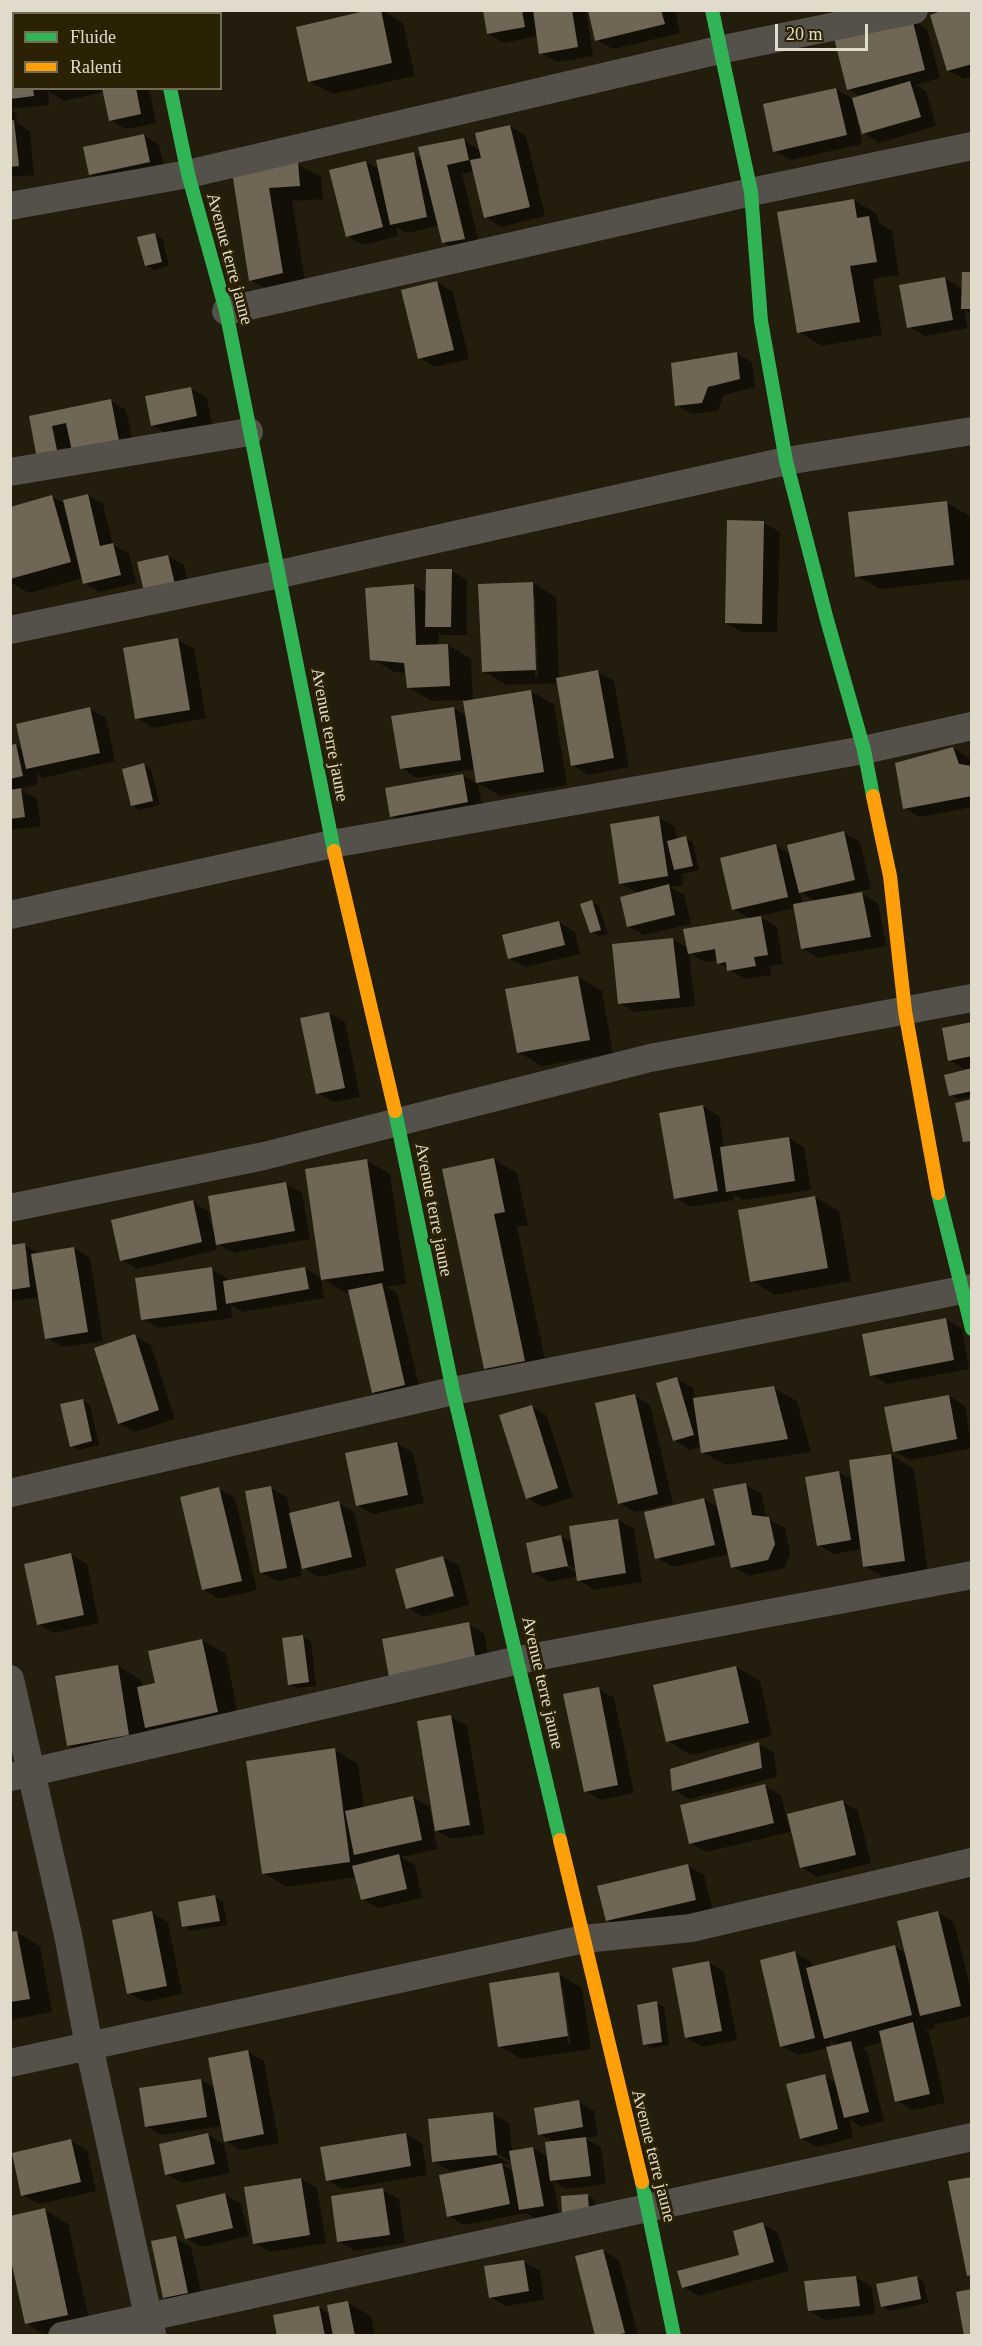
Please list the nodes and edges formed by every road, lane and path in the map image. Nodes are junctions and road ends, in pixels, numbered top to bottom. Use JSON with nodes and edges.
{"nodes":[{"id":1,"x":712,"y":10,"type":"edge"},
{"id":2,"x":914,"y":10,"type":"edge"},
{"id":3,"x":718,"y":50,"type":"junction"},
{"id":4,"x":170,"y":90,"type":"edge"},
{"id":5,"x":972,"y":146,"type":"edge"},
{"id":6,"x":188,"y":174,"type":"junction"},
{"id":7,"x":751,"y":192,"type":"junction"},
{"id":8,"x":10,"y":206,"type":"edge"},
{"id":9,"x":226,"y":311,"type":"junction"},
{"id":10,"x":972,"y":431,"type":"edge"},
{"id":11,"x":249,"y":432,"type":"junction"},
{"id":12,"x":786,"y":461,"type":"junction"},
{"id":13,"x":10,"y":472,"type":"edge"},
{"id":14,"x":280,"y":574,"type":"junction"},
{"id":15,"x":10,"y":630,"type":"edge"},
{"id":16,"x":972,"y":726,"type":"edge"},
{"id":17,"x":864,"y":750,"type":"junction"},
{"id":18,"x":332,"y":844,"type":"junction"},
{"id":19,"x":10,"y":915,"type":"edge"},
{"id":20,"x":972,"y":998,"type":"edge"},
{"id":21,"x":905,"y":1011,"type":"junction"},
{"id":22,"x":397,"y":1122,"type":"junction"},
{"id":23,"x":10,"y":1208,"type":"edge"},
{"id":24,"x":967,"y":1288,"type":"edge"},
{"id":25,"x":972,"y":1329,"type":"edge"},
{"id":26,"x":453,"y":1390,"type":"junction"},
{"id":27,"x":10,"y":1493,"type":"edge"},
{"id":28,"x":972,"y":1575,"type":"edge"},
{"id":29,"x":519,"y":1660,"type":"junction"},
{"id":30,"x":10,"y":1679,"type":"edge"},
{"id":31,"x":21,"y":1774,"type":"edge"},
{"id":32,"x":972,"y":1862,"type":"edge"},
{"id":33,"x":584,"y":1939,"type":"junction"},
{"id":34,"x":89,"y":2046,"type":"junction"},
{"id":35,"x":10,"y":2063,"type":"edge"},
{"id":36,"x":972,"y":2137,"type":"edge"},
{"id":37,"x":648,"y":2206,"type":"junction"},
{"id":38,"x":151,"y":2326,"type":"edge"},
{"id":39,"x":62,"y":2336,"type":"edge"},
{"id":40,"x":674,"y":2336,"type":"edge"}],
"edges":[{"from":1,"to":3,"type":"street"},
{"from":2,"to":3,"type":"street"},
{"from":3,"to":6,"type":"street"},
{"from":3,"to":7,"type":"street"},
{"from":4,"to":6,"type":"street","name":"Avenue terre jaune"},
{"from":5,"to":7,"type":"street"},
{"from":6,"to":8,"type":"street"},
{"from":6,"to":9,"type":"street","name":"Avenue terre jaune"},
{"from":7,"to":9,"type":"street"},
{"from":7,"to":12,"type":"street"},
{"from":9,"to":11,"type":"street","name":"Avenue terre jaune"},
{"from":10,"to":12,"type":"street"},
{"from":11,"to":13,"type":"street"},
{"from":11,"to":14,"type":"street","name":"Avenue terre jaune"},
{"from":12,"to":14,"type":"street"},
{"from":12,"to":17,"type":"street"},
{"from":14,"to":15,"type":"street"},
{"from":14,"to":18,"type":"street","name":"Avenue terre jaune"},
{"from":16,"to":17,"type":"street"},
{"from":17,"to":18,"type":"street"},
{"from":17,"to":21,"type":"street"},
{"from":18,"to":19,"type":"street"},
{"from":18,"to":22,"type":"street","name":"Avenue terre jaune"},
{"from":20,"to":21,"type":"street"},
{"from":21,"to":22,"type":"street"},
{"from":21,"to":24,"type":"street"},
{"from":22,"to":23,"type":"street"},
{"from":22,"to":26,"type":"street","name":"Avenue terre jaune"},
{"from":24,"to":25,"type":"street"},
{"from":24,"to":26,"type":"street"},
{"from":26,"to":27,"type":"street"},
{"from":26,"to":29,"type":"street","name":"Avenue terre jaune"},
{"from":28,"to":29,"type":"street"},
{"from":29,"to":31,"type":"street"},
{"from":29,"to":33,"type":"street","name":"Avenue terre jaune"},
{"from":30,"to":31,"type":"street"},
{"from":31,"to":34,"type":"street"},
{"from":32,"to":33,"type":"street"},
{"from":33,"to":34,"type":"street"},
{"from":33,"to":37,"type":"street","name":"Avenue terre jaune"},
{"from":34,"to":35,"type":"street"},
{"from":34,"to":38,"type":"street"},
{"from":36,"to":37,"type":"street"},
{"from":37,"to":38,"type":"street"},
{"from":37,"to":40,"type":"street","name":"Avenue terre jaune"},
{"from":38,"to":39,"type":"street"}]}
